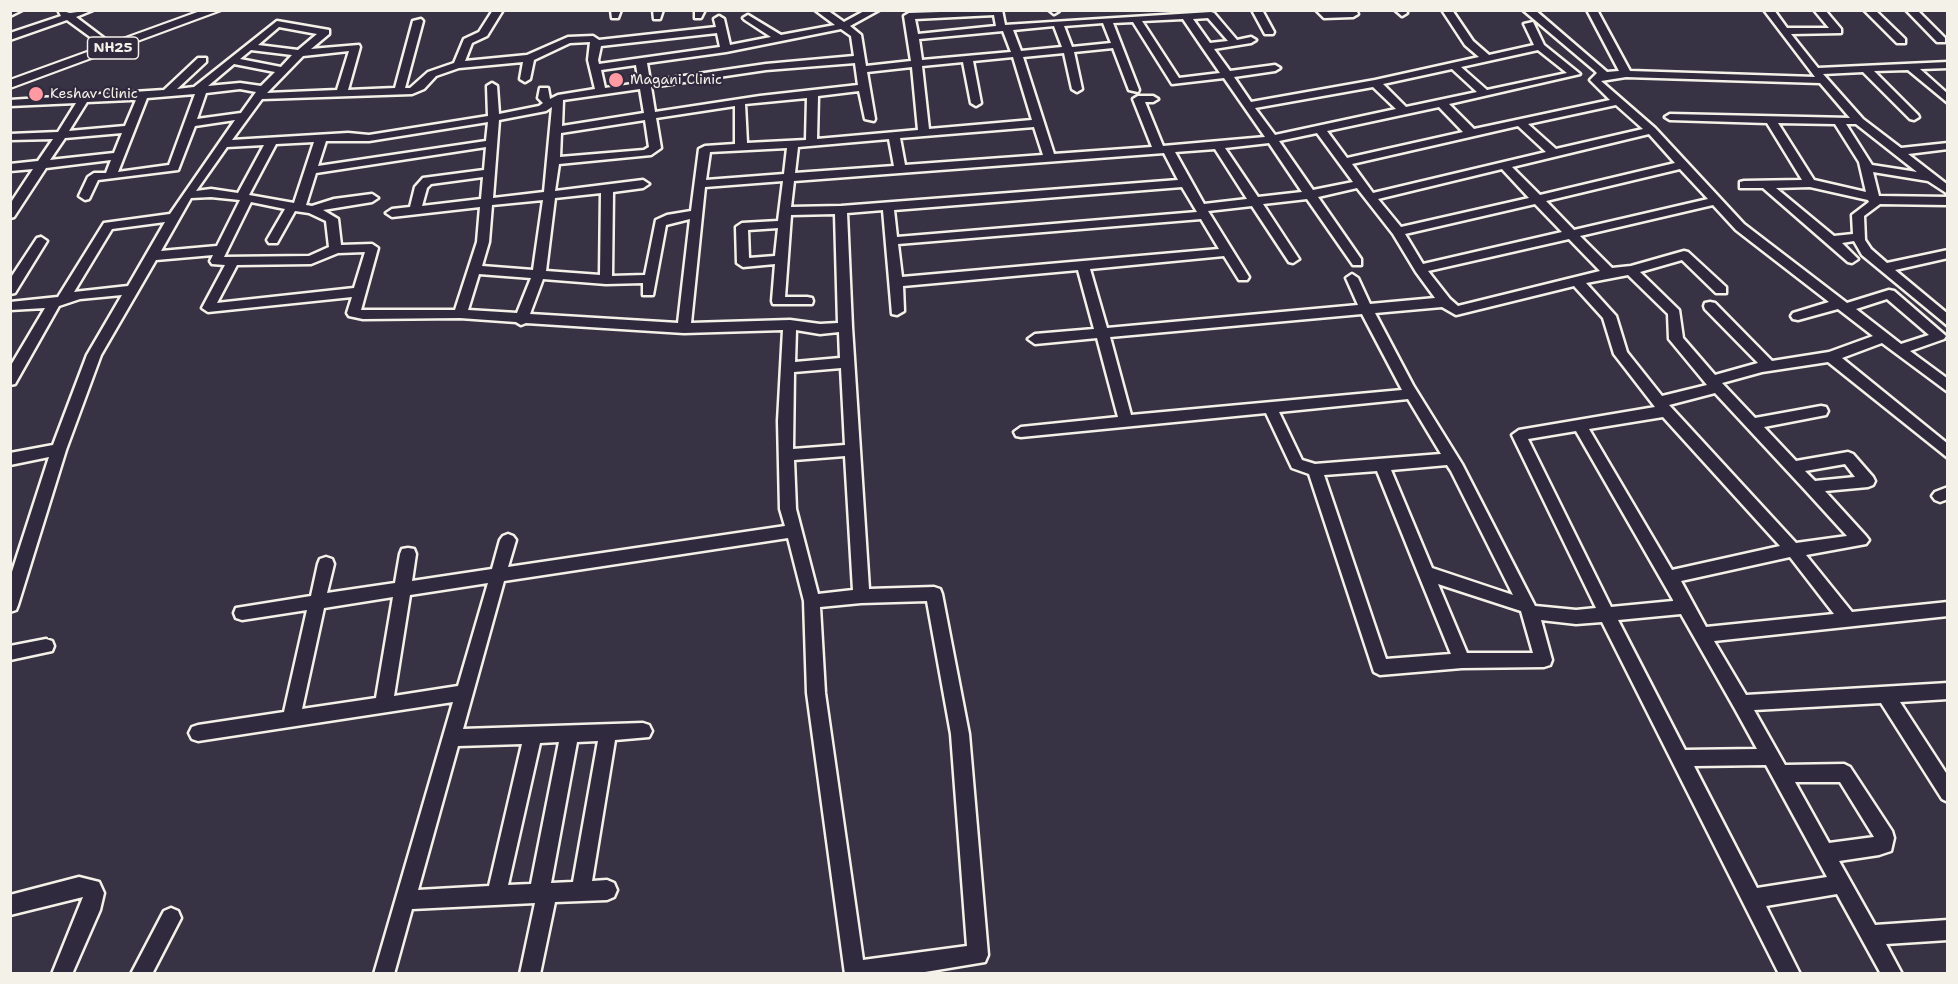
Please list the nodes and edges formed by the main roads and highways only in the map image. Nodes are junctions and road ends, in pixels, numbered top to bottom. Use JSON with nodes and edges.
{"nodes":[{"id":1,"x":203,"y":10,"type":"edge"},
{"id":2,"x":215,"y":10,"type":"edge"},
{"id":3,"x":10,"y":79,"type":"edge"},
{"id":4,"x":10,"y":84,"type":"edge"}],
"edges":[{"from":1,"to":3,"type":"main road","number":"NH25"},
{"from":2,"to":4,"type":"main road","number":"NH25"}]}
